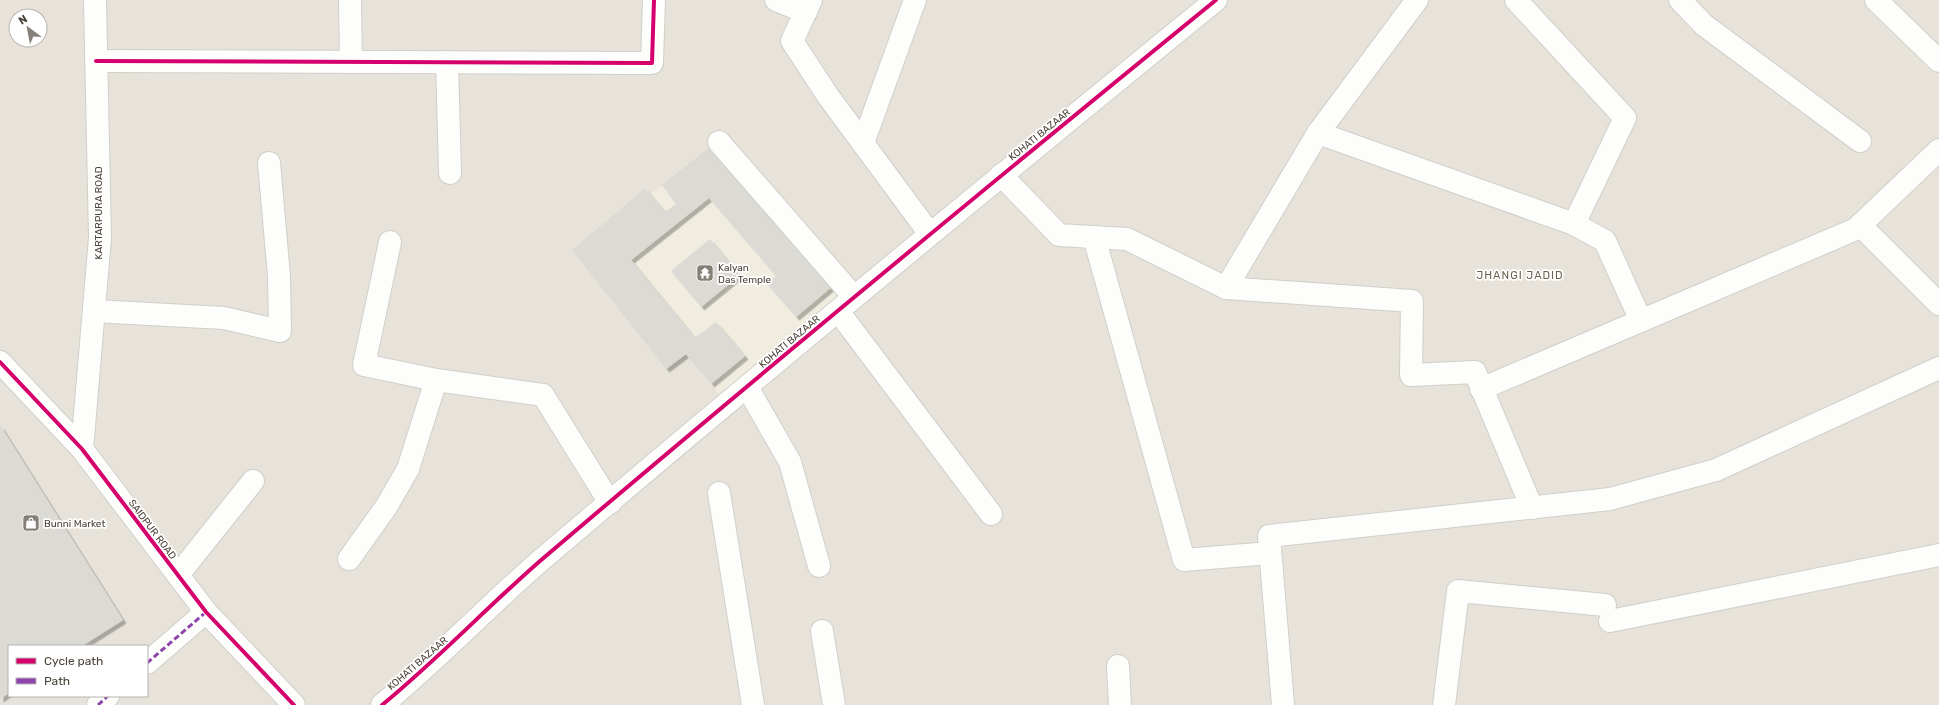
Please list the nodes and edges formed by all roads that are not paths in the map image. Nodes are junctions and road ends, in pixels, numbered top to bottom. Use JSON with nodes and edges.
{"nodes":[{"id":1,"x":95,"y":0,"type":"edge"},
{"id":2,"x":350,"y":0,"type":"edge"},
{"id":3,"x":654,"y":0,"type":"edge"},
{"id":4,"x":776,"y":0,"type":"edge"},
{"id":5,"x":916,"y":0,"type":"edge"},
{"id":6,"x":1216,"y":0,"type":"edge"},
{"id":7,"x":1417,"y":0,"type":"edge"},
{"id":8,"x":1516,"y":0,"type":"edge"},
{"id":9,"x":1680,"y":0,"type":"edge"},
{"id":10,"x":1876,"y":0,"type":"edge"},
{"id":11,"x":808,"y":6,"type":"edge"},
{"id":12,"x":96,"y":61,"type":"junction"},
{"id":13,"x":351,"y":62,"type":"junction"},
{"id":14,"x":447,"y":62,"type":"junction"},
{"id":15,"x":1939,"y":62,"type":"edge"},
{"id":16,"x":1318,"y":133,"type":"junction"},
{"id":17,"x":1860,"y":141,"type":"dead end"},
{"id":18,"x":719,"y":142,"type":"dead end"},
{"id":19,"x":863,"y":143,"type":"junction"},
{"id":20,"x":1939,"y":150,"type":"edge"},
{"id":21,"x":269,"y":163,"type":"dead end"},
{"id":22,"x":450,"y":173,"type":"dead end"},
{"id":23,"x":1001,"y":175,"type":"junction"},
{"id":24,"x":1574,"y":224,"type":"junction"},
{"id":25,"x":1860,"y":225,"type":"junction"},
{"id":26,"x":930,"y":234,"type":"junction"},
{"id":27,"x":1094,"y":237,"type":"junction"},
{"id":28,"x":390,"y":242,"type":"dead end"},
{"id":29,"x":1226,"y":288,"type":"junction"},
{"id":30,"x":854,"y":297,"type":"junction"},
{"id":31,"x":1939,"y":304,"type":"edge"},
{"id":32,"x":94,"y":311,"type":"junction"},
{"id":33,"x":838,"y":311,"type":"junction"},
{"id":34,"x":1640,"y":321,"type":"junction"},
{"id":35,"x":0,"y":362,"type":"edge"},
{"id":36,"x":1939,"y":368,"type":"edge"},
{"id":37,"x":436,"y":380,"type":"junction"},
{"id":38,"x":747,"y":387,"type":"junction"},
{"id":39,"x":1481,"y":389,"type":"junction"},
{"id":40,"x":82,"y":449,"type":"junction"},
{"id":41,"x":253,"y":481,"type":"dead end"},
{"id":42,"x":719,"y":493,"type":"dead end"},
{"id":43,"x":610,"y":503,"type":"junction"},
{"id":44,"x":1532,"y":508,"type":"junction"},
{"id":45,"x":992,"y":514,"type":"dead end"},
{"id":46,"x":1270,"y":553,"type":"junction"},
{"id":47,"x":1939,"y":555,"type":"edge"},
{"id":48,"x":349,"y":559,"type":"dead end"},
{"id":49,"x":819,"y":566,"type":"dead end"},
{"id":50,"x":178,"y":575,"type":"junction"},
{"id":51,"x":206,"y":612,"type":"junction"},
{"id":52,"x":822,"y":631,"type":"dead end"},
{"id":53,"x":148,"y":662,"type":"edge"},
{"id":54,"x":1118,"y":666,"type":"dead end"},
{"id":55,"x":107,"y":697,"type":"edge"},
{"id":56,"x":98,"y":705,"type":"edge"},
{"id":57,"x":294,"y":705,"type":"edge"},
{"id":58,"x":382,"y":705,"type":"edge"},
{"id":59,"x":753,"y":705,"type":"edge"},
{"id":60,"x":834,"y":705,"type":"edge"},
{"id":61,"x":1120,"y":705,"type":"edge"},
{"id":62,"x":1284,"y":705,"type":"edge"},
{"id":63,"x":1444,"y":705,"type":"edge"}],
"edges":[{"from":1,"to":12,"type":"street","name":"KARTARPURA ROAD"},
{"from":2,"to":13,"type":"street"},
{"from":3,"to":14,"type":"street"},
{"from":4,"to":11,"type":"street"},
{"from":5,"to":19,"type":"street"},
{"from":6,"to":23,"type":"street","name":"KOHATI BAZAAR"},
{"from":7,"to":16,"type":"street"},
{"from":8,"to":24,"type":"street"},
{"from":9,"to":17,"type":"street"},
{"from":10,"to":15,"type":"street"},
{"from":11,"to":19,"type":"street"},
{"from":12,"to":13,"type":"street"},
{"from":12,"to":32,"type":"street","name":"KARTARPURA ROAD"},
{"from":13,"to":14,"type":"street"},
{"from":14,"to":22,"type":"street"},
{"from":16,"to":24,"type":"street"},
{"from":16,"to":29,"type":"street"},
{"from":18,"to":30,"type":"street"},
{"from":19,"to":26,"type":"street"},
{"from":20,"to":25,"type":"street"},
{"from":21,"to":32,"type":"street"},
{"from":23,"to":26,"type":"street","name":"KOHATI BAZAAR"},
{"from":23,"to":27,"type":"street"},
{"from":24,"to":34,"type":"street"},
{"from":25,"to":31,"type":"street"},
{"from":25,"to":34,"type":"street"},
{"from":26,"to":30,"type":"street","name":"KOHATI BAZAAR"},
{"from":27,"to":29,"type":"street"},
{"from":27,"to":46,"type":"street"},
{"from":28,"to":37,"type":"street"},
{"from":29,"to":39,"type":"street"},
{"from":30,"to":33,"type":"street","name":"KOHATI BAZAAR"},
{"from":32,"to":40,"type":"street","name":"KARTARPURA ROAD"},
{"from":33,"to":38,"type":"street","name":"KOHATI BAZAAR"},
{"from":33,"to":45,"type":"street"},
{"from":34,"to":39,"type":"street"},
{"from":35,"to":40,"type":"street","name":"SAIDPUR ROAD"},
{"from":36,"to":44,"type":"street"},
{"from":37,"to":43,"type":"street"},
{"from":37,"to":48,"type":"street"},
{"from":38,"to":43,"type":"street","name":"KOHATI BAZAAR"},
{"from":38,"to":49,"type":"street"},
{"from":39,"to":44,"type":"street"},
{"from":40,"to":50,"type":"street","name":"SAIDPUR ROAD"},
{"from":41,"to":50,"type":"street"},
{"from":42,"to":59,"type":"street"},
{"from":43,"to":58,"type":"street","name":"KOHATI BAZAAR"},
{"from":44,"to":46,"type":"street"},
{"from":46,"to":62,"type":"street"},
{"from":47,"to":63,"type":"street"},
{"from":50,"to":51,"type":"street","name":"SAIDPUR ROAD"},
{"from":51,"to":53,"type":"street"},
{"from":51,"to":57,"type":"street","name":"SAIDPUR ROAD"},
{"from":52,"to":60,"type":"street"},
{"from":54,"to":61,"type":"street"},
{"from":55,"to":56,"type":"street"}]}
